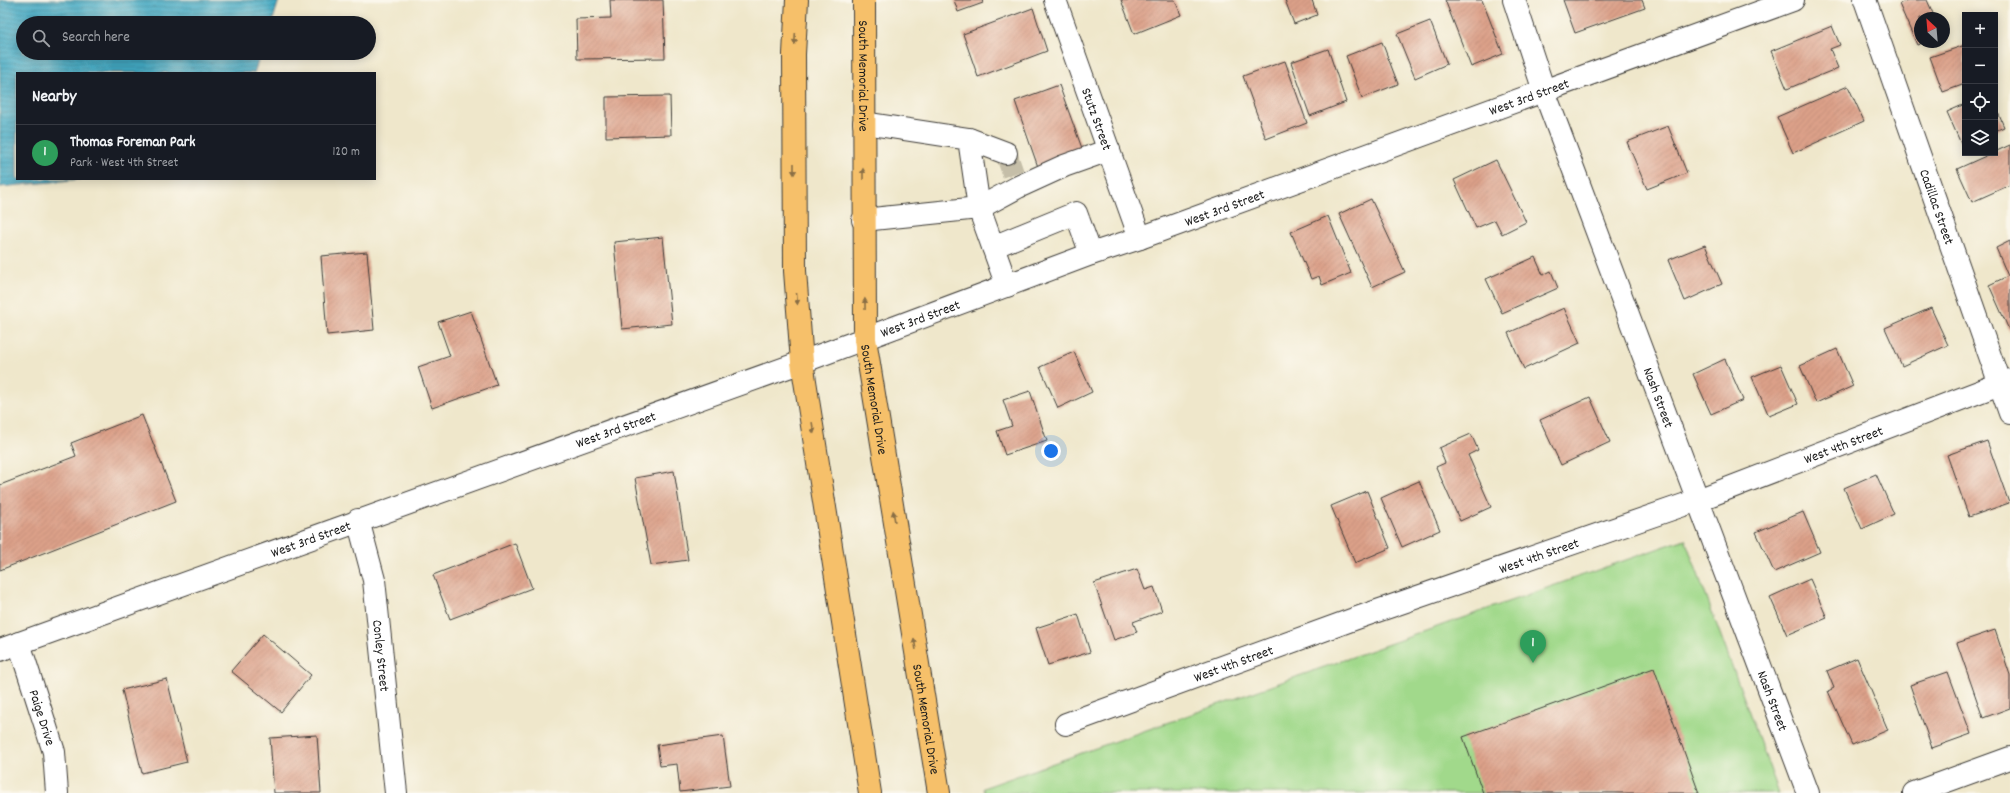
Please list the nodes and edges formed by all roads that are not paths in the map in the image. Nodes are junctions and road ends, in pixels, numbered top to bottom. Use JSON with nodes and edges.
{"nodes":[{"id":1,"x":797,"y":0,"type":"edge"},
{"id":2,"x":864,"y":0,"type":"edge"},
{"id":3,"x":1055,"y":0,"type":"edge"},
{"id":4,"x":1514,"y":0,"type":"edge"},
{"id":5,"x":1793,"y":0,"type":"edge"},
{"id":6,"x":1866,"y":0,"type":"edge"},
{"id":7,"x":1544,"y":91,"type":"junction"},
{"id":8,"x":864,"y":123,"type":"junction"},
{"id":9,"x":970,"y":138,"type":"junction"},
{"id":10,"x":1109,"y":150,"type":"junction"},
{"id":11,"x":1006,"y":153,"type":"dead end"},
{"id":12,"x":979,"y":208,"type":"junction"},
{"id":13,"x":863,"y":220,"type":"junction"},
{"id":14,"x":1140,"y":238,"type":"junction"},
{"id":15,"x":993,"y":247,"type":"junction"},
{"id":16,"x":1091,"y":254,"type":"junction"},
{"id":17,"x":1007,"y":286,"type":"junction"},
{"id":18,"x":865,"y":339,"type":"junction"},
{"id":19,"x":802,"y":362,"type":"junction"},
{"id":20,"x":2005,"y":381,"type":"edge"},
{"id":21,"x":2010,"y":413,"type":"edge"},
{"id":22,"x":1698,"y":500,"type":"junction"},
{"id":23,"x":358,"y":520,"type":"junction"},
{"id":24,"x":9,"y":646,"type":"edge"},
{"id":25,"x":1066,"y":724,"type":"dead end"},
{"id":26,"x":2010,"y":758,"type":"edge"},
{"id":27,"x":57,"y":793,"type":"edge"},
{"id":28,"x":396,"y":793,"type":"edge"},
{"id":29,"x":870,"y":793,"type":"edge"},
{"id":30,"x":939,"y":793,"type":"edge"},
{"id":31,"x":1808,"y":793,"type":"edge"},
{"id":32,"x":1914,"y":793,"type":"edge"}],
"edges":[{"from":1,"to":19,"type":"main road","one_way":true},
{"from":2,"to":8,"type":"main road","name":"South Memorial Drive"},
{"from":3,"to":10,"type":"street","name":"Stutz Street"},
{"from":4,"to":7,"type":"street","name":"Nash Street"},
{"from":5,"to":7,"type":"street","name":"West 3rd Street"},
{"from":6,"to":20,"type":"street","name":"Cadillac Street"},
{"from":7,"to":14,"type":"street","name":"West 3rd Street"},
{"from":7,"to":22,"type":"street","name":"Nash Street"},
{"from":8,"to":9,"type":"street"},
{"from":13,"to":8,"type":"main road","name":"South Memorial Drive","one_way":true},
{"from":9,"to":11,"type":"street"},
{"from":9,"to":12,"type":"street"},
{"from":10,"to":12,"type":"street"},
{"from":10,"to":14,"type":"street","name":"Stutz Street"},
{"from":12,"to":13,"type":"street"},
{"from":12,"to":15,"type":"street"},
{"from":18,"to":13,"type":"main road","name":"South Memorial Drive","one_way":true},
{"from":14,"to":16,"type":"street","name":"West 3rd Street"},
{"from":15,"to":16,"type":"street"},
{"from":15,"to":17,"type":"street"},
{"from":16,"to":17,"type":"street","name":"West 3rd Street"},
{"from":17,"to":18,"type":"street","name":"West 3rd Street"},
{"from":18,"to":19,"type":"street","name":"West 3rd Street"},
{"from":30,"to":18,"type":"main road","name":"South Memorial Drive","one_way":true},
{"from":19,"to":23,"type":"street","name":"West 3rd Street"},
{"from":19,"to":29,"type":"main road","one_way":true},
{"from":20,"to":21,"type":"street","name":"Cadillac Street"},
{"from":20,"to":22,"type":"street","name":"West 4th Street"},
{"from":22,"to":25,"type":"street","name":"West 4th Street"},
{"from":22,"to":31,"type":"street","name":"Nash Street"},
{"from":23,"to":24,"type":"street","name":"West 3rd Street"},
{"from":23,"to":28,"type":"street","name":"Conley Street"},
{"from":24,"to":27,"type":"street","name":"Paige Drive"},
{"from":26,"to":32,"type":"street"}]}
